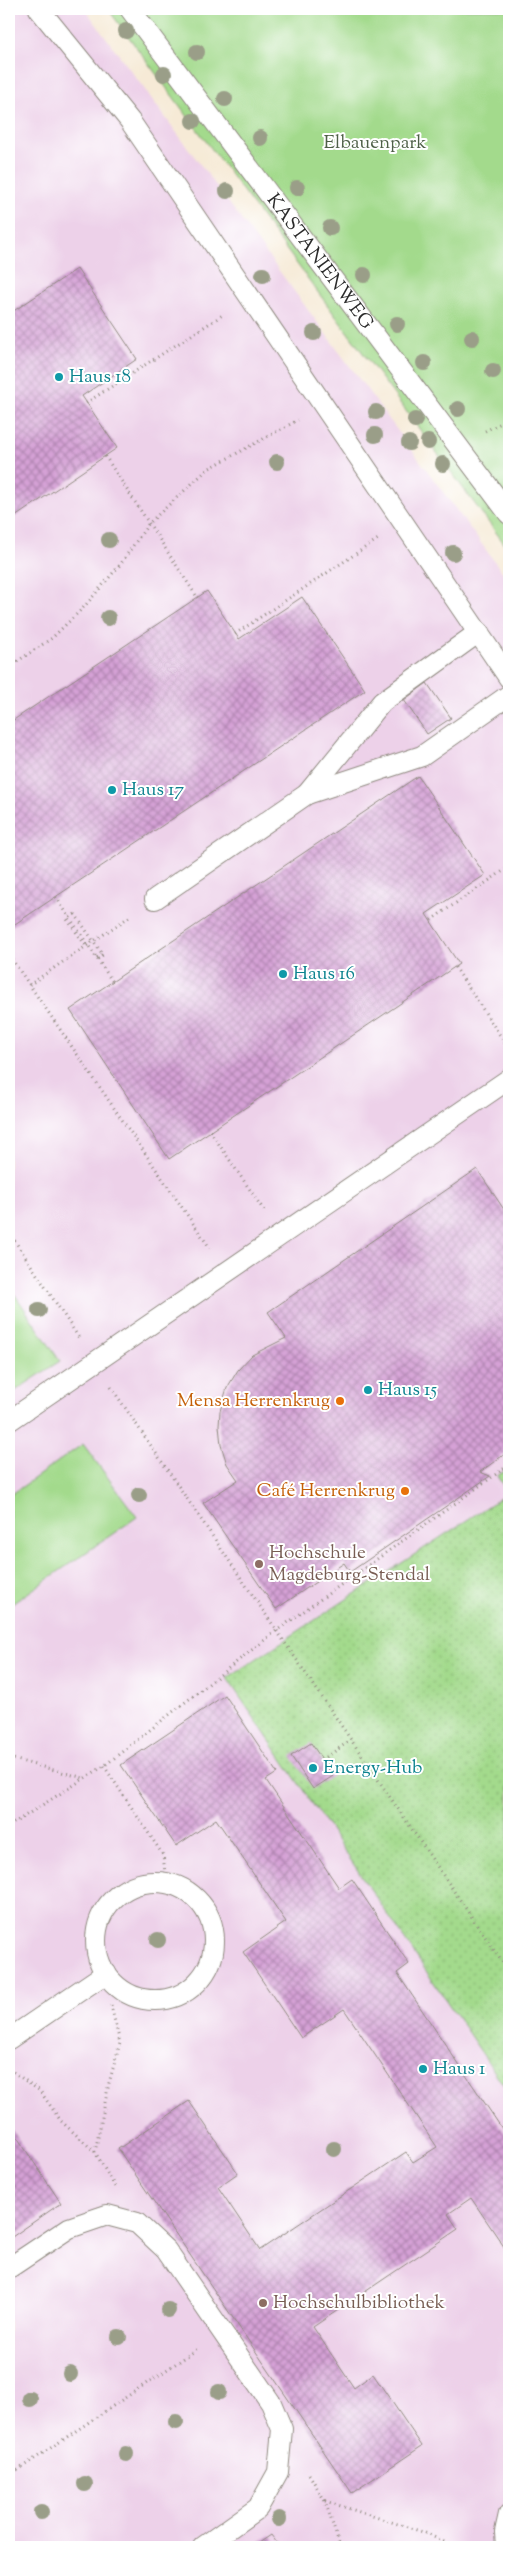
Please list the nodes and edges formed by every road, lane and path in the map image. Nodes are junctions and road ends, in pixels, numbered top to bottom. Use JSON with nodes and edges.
{"nodes":[{"id":1,"x":39,"y":9,"type":"edge"},
{"id":2,"x":130,"y":9,"type":"edge"},
{"id":3,"x":251,"y":296,"type":"junction"},
{"id":4,"x":86,"y":403,"type":"dead end"},
{"id":5,"x":325,"y":405,"type":"junction"},
{"id":6,"x":105,"y":456,"type":"dead end"},
{"id":7,"x":509,"y":514,"type":"edge"},
{"id":8,"x":403,"y":522,"type":"junction"},
{"id":9,"x":149,"y":523,"type":"junction"},
{"id":10,"x":197,"y":597,"type":"dead end"},
{"id":11,"x":479,"y":632,"type":"junction"},
{"id":12,"x":235,"y":634,"type":"dead end"},
{"id":13,"x":9,"y":667,"type":"edge"},
{"id":14,"x":509,"y":678,"type":"edge"},
{"id":15,"x":509,"y":696,"type":"edge"},
{"id":16,"x":307,"y":794,"type":"junction"},
{"id":17,"x":509,"y":867,"type":"edge"},
{"id":18,"x":155,"y":899,"type":"joint"},
{"id":19,"x":74,"y":914,"type":"junction"},
{"id":20,"x":69,"y":917,"type":"junction"},
{"id":21,"x":431,"y":920,"type":"dead end"},
{"id":22,"x":95,"y":940,"type":"junction"},
{"id":23,"x":86,"y":946,"type":"junction"},
{"id":24,"x":103,"y":954,"type":"junction"},
{"id":25,"x":9,"y":955,"type":"edge"},
{"id":26,"x":97,"y":958,"type":"junction"},
{"id":27,"x":454,"y":967,"type":"dead end"},
{"id":28,"x":29,"y":985,"type":"junction"},
{"id":29,"x":509,"y":1049,"type":"edge"},
{"id":30,"x":509,"y":1079,"type":"edge"},
{"id":31,"x":210,"y":1131,"type":"dead end"},
{"id":32,"x":9,"y":1232,"type":"edge"},
{"id":33,"x":281,"y":1235,"type":"junction"},
{"id":34,"x":226,"y":1271,"type":"junction"},
{"id":35,"x":94,"y":1362,"type":"junction"},
{"id":36,"x":9,"y":1421,"type":"edge"},
{"id":37,"x":509,"y":1465,"type":"edge"},
{"id":38,"x":276,"y":1631,"type":"junction"},
{"id":39,"x":351,"y":1740,"type":"junction"},
{"id":40,"x":9,"y":1758,"type":"edge"},
{"id":41,"x":322,"y":1760,"type":"dead end"},
{"id":42,"x":104,"y":1766,"type":"junction"},
{"id":43,"x":85,"y":1779,"type":"junction"},
{"id":44,"x":9,"y":1826,"type":"edge"},
{"id":45,"x":166,"y":1882,"type":"junction"},
{"id":46,"x":509,"y":1972,"type":"edge"},
{"id":47,"x":111,"y":1979,"type":"junction"},
{"id":48,"x":9,"y":2039,"type":"edge"},
{"id":49,"x":9,"y":2069,"type":"edge"},
{"id":50,"x":95,"y":2152,"type":"junction"},
{"id":51,"x":136,"y":2223,"type":"junction"},
{"id":52,"x":9,"y":2268,"type":"edge"},
{"id":53,"x":195,"y":2350,"type":"dead end"},
{"id":54,"x":306,"y":2469,"type":"dead end"},
{"id":55,"x":9,"y":2476,"type":"edge"},
{"id":56,"x":325,"y":2501,"type":"junction"},
{"id":57,"x":509,"y":2514,"type":"edge"},
{"id":58,"x":203,"y":2547,"type":"edge"},
{"id":59,"x":340,"y":2547,"type":"edge"},
{"id":60,"x":455,"y":2547,"type":"edge"},
{"id":61,"x":506,"y":2547,"type":"edge"}],
"edges":[{"from":1,"to":3,"type":"lane"},
{"from":2,"to":7,"type":"lane","name":"KASTANIENWEG"},
{"from":3,"to":4,"type":"path"},
{"from":3,"to":5,"type":"lane"},
{"from":5,"to":8,"type":"lane"},
{"from":5,"to":9,"type":"path"},
{"from":6,"to":9,"type":"path"},
{"from":8,"to":11,"type":"lane"},
{"from":8,"to":12,"type":"path"},
{"from":9,"to":10,"type":"path"},
{"from":9,"to":13,"type":"path"},
{"from":11,"to":14,"type":"lane"},
{"from":11,"to":16,"type":"lane"},
{"from":15,"to":16,"type":"lane"},
{"from":16,"to":18,"type":"lane"},
{"from":17,"to":21,"type":"path"},
{"from":18,"to":22,"type":"path"},
{"from":19,"to":20,"type":"path","bridge":true},
{"from":19,"to":22,"type":"path"},
{"from":19,"to":23,"type":"path"},
{"from":19,"to":24,"type":"path"},
{"from":20,"to":26,"type":"path","bridge":true},
{"from":20,"to":26,"type":"path","bridge":true},
{"from":22,"to":23,"type":"path"},
{"from":22,"to":24,"type":"path"},
{"from":23,"to":28,"type":"path"},
{"from":24,"to":26,"type":"path","bridge":true},
{"from":25,"to":28,"type":"path"},
{"from":26,"to":26,"type":"path","bridge":true},
{"from":27,"to":29,"type":"path"},
{"from":28,"to":34,"type":"path"},
{"from":30,"to":33,"type":"lane"},
{"from":31,"to":33,"type":"path"},
{"from":32,"to":35,"type":"path"},
{"from":33,"to":34,"type":"lane"},
{"from":34,"to":35,"type":"lane"},
{"from":35,"to":36,"type":"lane"},
{"from":35,"to":38,"type":"path"},
{"from":37,"to":38,"type":"path"},
{"from":38,"to":39,"type":"path"},
{"from":38,"to":42,"type":"path"},
{"from":39,"to":41,"type":"path"},
{"from":39,"to":46,"type":"path"},
{"from":40,"to":43,"type":"path"},
{"from":42,"to":43,"type":"path"},
{"from":42,"to":45,"type":"path"},
{"from":43,"to":44,"type":"path"},
{"from":45,"to":47,"type":"lane"},
{"from":45,"to":47,"type":"lane"},
{"from":47,"to":48,"type":"lane"},
{"from":47,"to":50,"type":"path"},
{"from":49,"to":50,"type":"path"},
{"from":50,"to":51,"type":"path"},
{"from":51,"to":52,"type":"lane"},
{"from":51,"to":58,"type":"lane"},
{"from":53,"to":55,"type":"path"},
{"from":54,"to":56,"type":"path"},
{"from":56,"to":59,"type":"path"},
{"from":56,"to":60,"type":"path"},
{"from":57,"to":61,"type":"lane"}]}
